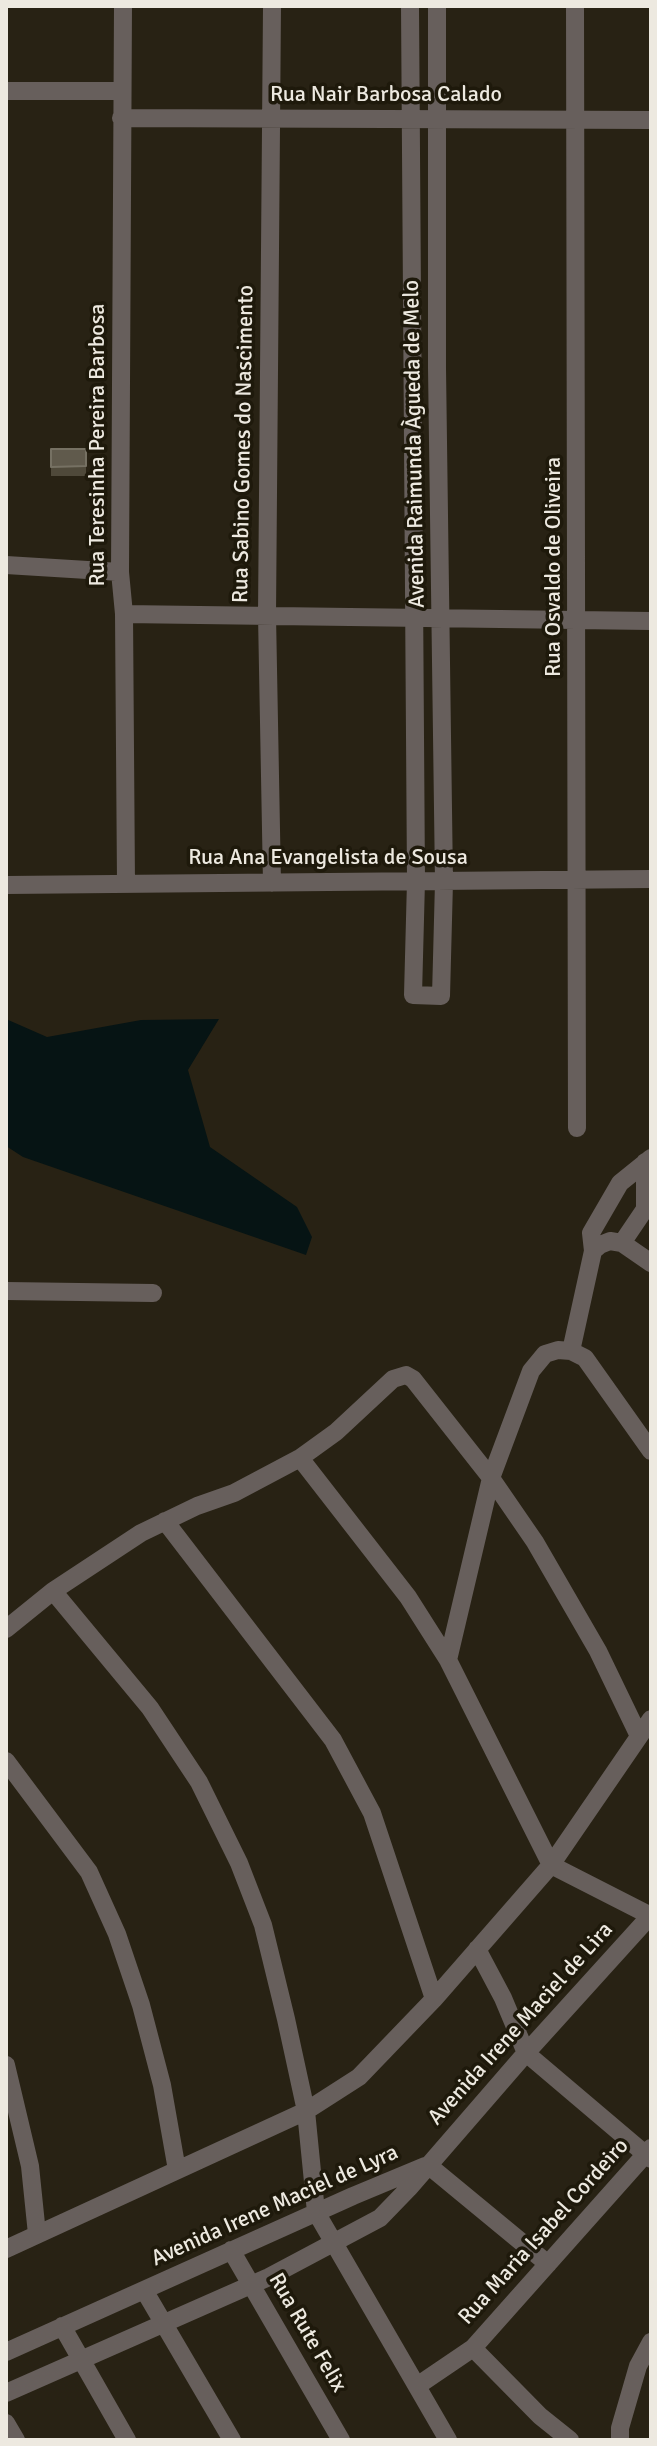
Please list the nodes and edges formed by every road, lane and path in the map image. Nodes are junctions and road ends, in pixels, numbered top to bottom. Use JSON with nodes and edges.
{"nodes":[{"id":1,"x":123,"y":6,"type":"edge"},
{"id":2,"x":272,"y":6,"type":"edge"},
{"id":3,"x":410,"y":6,"type":"edge"},
{"id":4,"x":437,"y":6,"type":"edge"},
{"id":5,"x":575,"y":6,"type":"edge"},
{"id":6,"x":6,"y":91,"type":"edge"},
{"id":7,"x":122,"y":91,"type":"junction"},
{"id":8,"x":121,"y":118,"type":"junction"},
{"id":9,"x":271,"y":118,"type":"junction"},
{"id":10,"x":409,"y":119,"type":"junction"},
{"id":11,"x":437,"y":119,"type":"junction"},
{"id":12,"x":576,"y":119,"type":"junction"},
{"id":13,"x":651,"y":120,"type":"edge"},
{"id":14,"x":437,"y":368,"type":"junction"},
{"id":15,"x":411,"y":369,"type":"junction"},
{"id":16,"x":6,"y":565,"type":"edge"},
{"id":17,"x":120,"y":572,"type":"junction"},
{"id":18,"x":124,"y":614,"type":"junction"},
{"id":19,"x":267,"y":615,"type":"junction"},
{"id":20,"x":413,"y":619,"type":"junction"},
{"id":21,"x":440,"y":619,"type":"junction"},
{"id":22,"x":578,"y":620,"type":"junction"},
{"id":23,"x":651,"y":621,"type":"edge"},
{"id":24,"x":651,"y":879,"type":"edge"},
{"id":25,"x":578,"y":880,"type":"junction"},
{"id":26,"x":416,"y":881,"type":"junction"},
{"id":27,"x":444,"y":882,"type":"junction"},
{"id":28,"x":272,"y":883,"type":"junction"},
{"id":29,"x":126,"y":884,"type":"junction"},
{"id":30,"x":6,"y":885,"type":"edge"},
{"id":31,"x":577,"y":1128,"type":"dead end"},
{"id":32,"x":648,"y":1160,"type":"edge"},
{"id":33,"x":622,"y":1243,"type":"junction"},
{"id":34,"x":593,"y":1251,"type":"junction"},
{"id":35,"x":651,"y":1263,"type":"edge"},
{"id":36,"x":6,"y":1291,"type":"edge"},
{"id":37,"x":153,"y":1293,"type":"dead end"},
{"id":38,"x":571,"y":1351,"type":"junction"},
{"id":39,"x":651,"y":1451,"type":"edge"},
{"id":40,"x":300,"y":1458,"type":"junction"},
{"id":41,"x":491,"y":1478,"type":"junction"},
{"id":42,"x":165,"y":1521,"type":"junction"},
{"id":43,"x":53,"y":1591,"type":"junction"},
{"id":44,"x":6,"y":1629,"type":"edge"},
{"id":45,"x":448,"y":1660,"type":"junction"},
{"id":46,"x":651,"y":1719,"type":"edge"},
{"id":47,"x":639,"y":1736,"type":"junction"},
{"id":48,"x":6,"y":1761,"type":"edge"},
{"id":49,"x":551,"y":1865,"type":"junction"},
{"id":50,"x":651,"y":1916,"type":"edge"},
{"id":51,"x":477,"y":1949,"type":"junction"},
{"id":52,"x":434,"y":1999,"type":"junction"},
{"id":53,"x":526,"y":2053,"type":"junction"},
{"id":54,"x":6,"y":2065,"type":"edge"},
{"id":55,"x":306,"y":2111,"type":"junction"},
{"id":56,"x":649,"y":2154,"type":"edge"},
{"id":57,"x":428,"y":2165,"type":"junction"},
{"id":58,"x":177,"y":2170,"type":"junction"},
{"id":59,"x":316,"y":2212,"type":"junction"},
{"id":60,"x":37,"y":2234,"type":"junction"},
{"id":61,"x":334,"y":2242,"type":"junction"},
{"id":62,"x":6,"y":2249,"type":"edge"},
{"id":63,"x":231,"y":2250,"type":"junction"},
{"id":64,"x":548,"y":2264,"type":"junction"},
{"id":65,"x":251,"y":2285,"type":"junction"},
{"id":66,"x":144,"y":2290,"type":"junction"},
{"id":67,"x":164,"y":2323,"type":"junction"},
{"id":68,"x":62,"y":2326,"type":"junction"},
{"id":69,"x":651,"y":2342,"type":"edge"},
{"id":70,"x":473,"y":2348,"type":"junction"},
{"id":71,"x":6,"y":2352,"type":"edge"},
{"id":72,"x":81,"y":2360,"type":"junction"},
{"id":73,"x":417,"y":2386,"type":"junction"},
{"id":74,"x":6,"y":2393,"type":"edge"},
{"id":75,"x":6,"y":2423,"type":"edge"},
{"id":76,"x":16,"y":2440,"type":"edge"},
{"id":77,"x":127,"y":2440,"type":"edge"},
{"id":78,"x":232,"y":2440,"type":"edge"},
{"id":79,"x":341,"y":2440,"type":"edge"},
{"id":80,"x":448,"y":2440,"type":"edge"},
{"id":81,"x":570,"y":2440,"type":"edge"},
{"id":82,"x":620,"y":2440,"type":"edge"}],
"edges":[{"from":1,"to":7,"type":"street","name":"Rua Teresinha Pereira Barbosa"},
{"from":2,"to":9,"type":"street","name":"Rua Sabino Gomes do Nascimento"},
{"from":3,"to":10,"type":"street","name":"Avenida Raimunda Àgueda de Melo"},
{"from":4,"to":11,"type":"street","name":"Avenida Raimunda Àgueda de Melo"},
{"from":5,"to":12,"type":"street","name":"Rua Osvaldo de Oliveira"},
{"from":6,"to":7,"type":"street"},
{"from":7,"to":8,"type":"street","name":"Rua Teresinha Pereira Barbosa"},
{"from":8,"to":9,"type":"street","name":"Rua Nair Barbosa Calado"},
{"from":8,"to":17,"type":"street","name":"Rua Teresinha Pereira Barbosa"},
{"from":9,"to":10,"type":"street","name":"Rua Nair Barbosa Calado"},
{"from":9,"to":19,"type":"street","name":"Rua Sabino Gomes do Nascimento"},
{"from":10,"to":11,"type":"street","name":"Rua Nair Barbosa Calado"},
{"from":10,"to":15,"type":"street","name":"Avenida Raimunda Àgueda de Melo"},
{"from":11,"to":12,"type":"street","name":"Rua Nair Barbosa Calado"},
{"from":11,"to":14,"type":"street","name":"Avenida Raimunda Àgueda de Melo"},
{"from":12,"to":13,"type":"street","name":"Rua Nair Barbosa Calado"},
{"from":12,"to":22,"type":"street","name":"Rua Osvaldo de Oliveira"},
{"from":14,"to":15,"type":"street"},
{"from":14,"to":21,"type":"street","name":"Avenida Raimunda Àgueda de Melo"},
{"from":15,"to":20,"type":"street","name":"Avenida Raimunda Àgueda de Melo"},
{"from":16,"to":17,"type":"street"},
{"from":17,"to":18,"type":"street","name":"Rua Teresinha Pereira Barbosa"},
{"from":18,"to":19,"type":"street"},
{"from":18,"to":29,"type":"street","name":"Rua Teresinha Pereira Barbosa"},
{"from":19,"to":20,"type":"street"},
{"from":19,"to":28,"type":"street","name":"Rua Sabino Gomes do Nascimento"},
{"from":20,"to":21,"type":"street"},
{"from":20,"to":26,"type":"street","name":"Avenida Raimunda Àgueda de Melo"},
{"from":21,"to":22,"type":"street"},
{"from":21,"to":27,"type":"street","name":"Avenida Raimunda Àgueda de Melo"},
{"from":22,"to":23,"type":"street"},
{"from":22,"to":25,"type":"street","name":"Rua Osvaldo de Oliveira"},
{"from":24,"to":25,"type":"street","name":"Rua Ana Evangelista de Sousa"},
{"from":25,"to":27,"type":"street","name":"Rua Ana Evangelista de Sousa"},
{"from":25,"to":31,"type":"street","name":"Rua Osvaldo de Oliveira"},
{"from":26,"to":27,"type":"street","name":"Rua Ana Evangelista de Sousa"},
{"from":26,"to":27,"type":"street","name":"Avenida Raimunda Àgueda de Melo"},
{"from":26,"to":28,"type":"street","name":"Rua Ana Evangelista de Sousa"},
{"from":28,"to":29,"type":"street","name":"Rua Ana Evangelista de Sousa"},
{"from":29,"to":30,"type":"street","name":"Rua Ana Evangelista de Sousa"},
{"from":32,"to":33,"type":"street"},
{"from":32,"to":34,"type":"street"},
{"from":33,"to":34,"type":"street"},
{"from":33,"to":35,"type":"street"},
{"from":34,"to":38,"type":"street"},
{"from":36,"to":37,"type":"street"},
{"from":38,"to":39,"type":"street"},
{"from":38,"to":41,"type":"street"},
{"from":40,"to":41,"type":"street"},
{"from":40,"to":42,"type":"street"},
{"from":40,"to":45,"type":"street"},
{"from":41,"to":45,"type":"street"},
{"from":41,"to":47,"type":"street"},
{"from":42,"to":43,"type":"street"},
{"from":42,"to":52,"type":"street"},
{"from":43,"to":44,"type":"street"},
{"from":43,"to":55,"type":"street"},
{"from":45,"to":49,"type":"street"},
{"from":46,"to":47,"type":"street"},
{"from":47,"to":49,"type":"street"},
{"from":48,"to":58,"type":"street"},
{"from":49,"to":50,"type":"street"},
{"from":49,"to":51,"type":"street"},
{"from":50,"to":53,"type":"street","name":"Avenida Irene Maciel de Lira"},
{"from":51,"to":52,"type":"street"},
{"from":51,"to":53,"type":"street"},
{"from":52,"to":55,"type":"street"},
{"from":53,"to":56,"type":"street"},
{"from":53,"to":57,"type":"street","name":"Avenida Irene Maciel de Lira"},
{"from":54,"to":60,"type":"street"},
{"from":55,"to":58,"type":"street"},
{"from":55,"to":59,"type":"street"},
{"from":56,"to":64,"type":"street","name":"Rua Maria Isabel Cordeiro"},
{"from":57,"to":59,"type":"street","name":"Avenida Irene Maciel de Lyra"},
{"from":57,"to":61,"type":"street","name":"Avenida Irene Maciel de Lyra"},
{"from":57,"to":64,"type":"street"},
{"from":58,"to":60,"type":"street"},
{"from":59,"to":61,"type":"street"},
{"from":59,"to":63,"type":"street","name":"Avenida Irene Maciel de Lyra"},
{"from":60,"to":62,"type":"street"},
{"from":61,"to":65,"type":"street","name":"Avenida Irene Maciel de Lyra"},
{"from":61,"to":73,"type":"street"},
{"from":63,"to":65,"type":"street","name":"Rua Rute Felix"},
{"from":63,"to":66,"type":"street","name":"Avenida Irene Maciel de Lyra"},
{"from":64,"to":70,"type":"street","name":"Rua Maria Isabel Cordeiro"},
{"from":65,"to":67,"type":"street","name":"Avenida Irene Maciel de Lyra"},
{"from":65,"to":79,"type":"street","name":"Rua Rute Felix"},
{"from":66,"to":67,"type":"street"},
{"from":66,"to":68,"type":"street","name":"Avenida Irene Maciel de Lyra"},
{"from":67,"to":72,"type":"street","name":"Avenida Irene Maciel de Lyra"},
{"from":67,"to":78,"type":"street"},
{"from":68,"to":71,"type":"street","name":"Avenida Irene Maciel de Lyra"},
{"from":68,"to":72,"type":"street"},
{"from":69,"to":82,"type":"street"},
{"from":70,"to":73,"type":"street","name":"Rua Maria Isabel Cordeiro"},
{"from":70,"to":81,"type":"street"},
{"from":72,"to":74,"type":"street","name":"Avenida Irene Maciel de Lyra"},
{"from":72,"to":77,"type":"street"},
{"from":73,"to":80,"type":"street"},
{"from":75,"to":76,"type":"street"}]}
